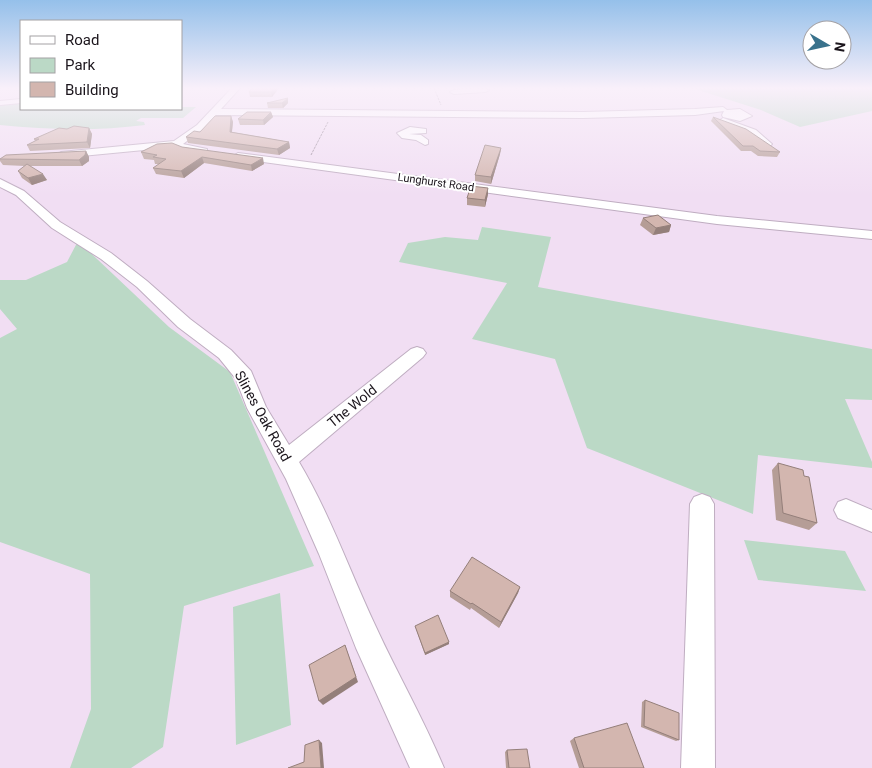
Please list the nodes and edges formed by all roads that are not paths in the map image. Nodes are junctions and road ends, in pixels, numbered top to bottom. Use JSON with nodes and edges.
{"nodes":[{"id":1,"x":200,"y":124,"type":"edge"},
{"id":2,"x":427,"y":124,"type":"edge"},
{"id":3,"x":730,"y":124,"type":"edge"},
{"id":4,"x":422,"y":137,"type":"dead end"},
{"id":5,"x":177,"y":144,"type":"junction"},
{"id":6,"x":767,"y":144,"type":"edge"},
{"id":7,"x":48,"y":155,"type":"edge"},
{"id":8,"x":0,"y":182,"type":"edge"},
{"id":9,"x":872,"y":235,"type":"edge"},
{"id":10,"x":417,"y":353,"type":"dead end"},
{"id":11,"x":287,"y":459,"type":"junction"},
{"id":12,"x":702,"y":504,"type":"dead end"},
{"id":13,"x":846,"y":510,"type":"dead end"},
{"id":14,"x":872,"y":521,"type":"edge"},
{"id":15,"x":427,"y":768,"type":"edge"},
{"id":16,"x":698,"y":768,"type":"edge"}],
"edges":[{"from":1,"to":5,"type":"street"},
{"from":2,"to":4,"type":"street"},
{"from":3,"to":6,"type":"street"},
{"from":5,"to":7,"type":"street","name":"Lunghurst Road"},
{"from":5,"to":9,"type":"street","name":"Lunghurst Road"},
{"from":8,"to":11,"type":"street","name":"Slines Oak Road"},
{"from":10,"to":11,"type":"street","name":"The Wold"},
{"from":11,"to":15,"type":"street","name":"Slines Oak Road"},
{"from":12,"to":16,"type":"street"},
{"from":13,"to":14,"type":"street"}]}
